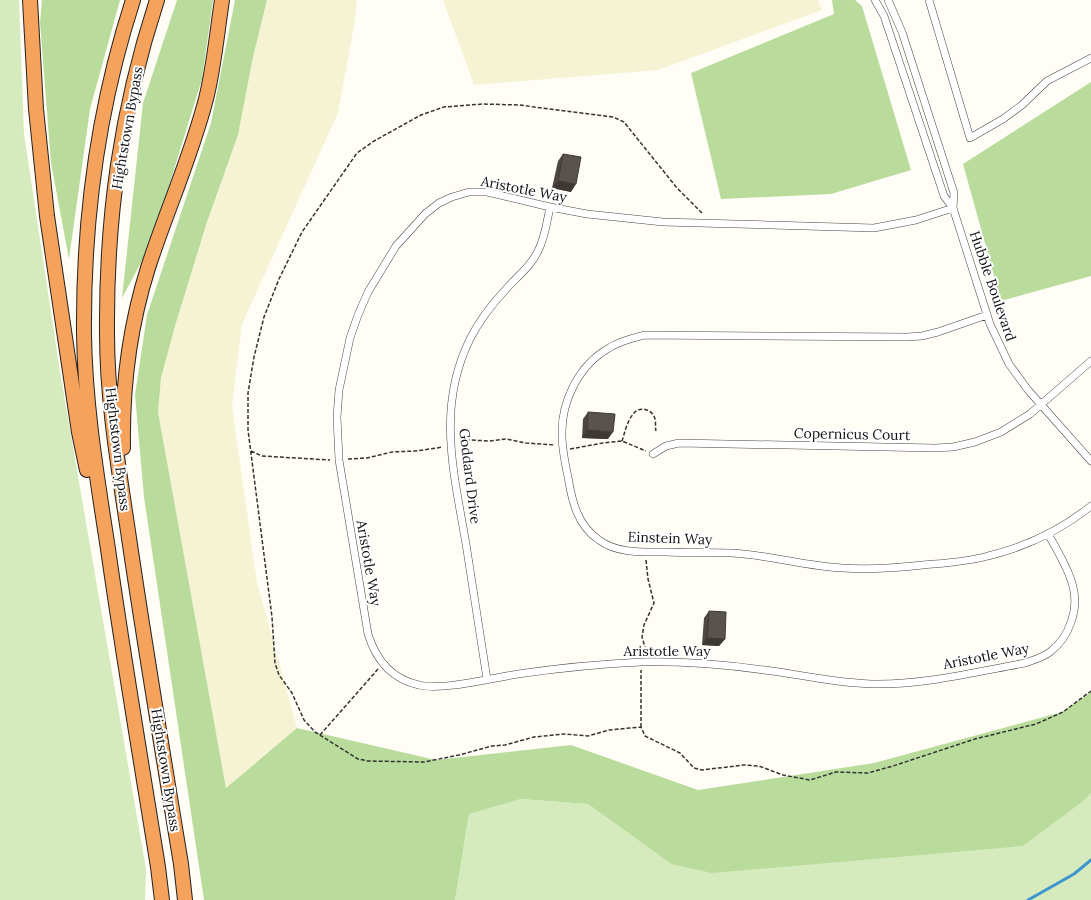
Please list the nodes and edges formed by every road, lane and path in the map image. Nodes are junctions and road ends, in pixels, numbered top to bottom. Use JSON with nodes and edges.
{"nodes":[{"id":1,"x":30,"y":0,"type":"edge"},
{"id":2,"x":133,"y":0,"type":"edge"},
{"id":3,"x":157,"y":0,"type":"edge"},
{"id":4,"x":222,"y":0,"type":"edge"},
{"id":5,"x":875,"y":0,"type":"edge"},
{"id":6,"x":888,"y":0,"type":"edge"},
{"id":7,"x":930,"y":0,"type":"edge"},
{"id":8,"x":1091,"y":58,"type":"edge"},
{"id":9,"x":550,"y":207,"type":"junction"},
{"id":10,"x":953,"y":208,"type":"junction"},
{"id":11,"x":702,"y":213,"type":"dead end"},
{"id":12,"x":987,"y":315,"type":"junction"},
{"id":13,"x":1091,"y":361,"type":"edge"},
{"id":14,"x":1041,"y":404,"type":"junction"},
{"id":15,"x":656,"y":431,"type":"dead end"},
{"id":16,"x":622,"y":441,"type":"junction"},
{"id":17,"x":451,"y":445,"type":"junction"},
{"id":18,"x":563,"y":448,"type":"junction"},
{"id":19,"x":250,"y":451,"type":"junction"},
{"id":20,"x":654,"y":454,"type":"joint"},
{"id":21,"x":339,"y":460,"type":"junction"},
{"id":22,"x":1091,"y":461,"type":"edge"},
{"id":23,"x":1091,"y":506,"type":"edge"},
{"id":24,"x":127,"y":520,"type":"junction"},
{"id":25,"x":1048,"y":534,"type":"junction"},
{"id":26,"x":646,"y":552,"type":"junction"},
{"id":27,"x":116,"y":604,"type":"junction"},
{"id":28,"x":644,"y":662,"type":"junction"},
{"id":29,"x":383,"y":663,"type":"junction"},
{"id":30,"x":487,"y":679,"type":"junction"},
{"id":31,"x":1091,"y":691,"type":"edge"},
{"id":32,"x":641,"y":727,"type":"junction"},
{"id":33,"x":320,"y":735,"type":"junction"},
{"id":34,"x":162,"y":900,"type":"edge"},
{"id":35,"x":185,"y":900,"type":"edge"}],
"edges":[{"from":1,"to":27,"type":"highway"},
{"from":2,"to":27,"type":"highway","name":"Hightstown Bypass"},
{"from":3,"to":24,"type":"highway","name":"Hightstown Bypass"},
{"from":4,"to":24,"type":"highway"},
{"from":5,"to":10,"type":"street","name":"Hubble Boulevard"},
{"from":6,"to":10,"type":"street","name":"Hubble Boulevard"},
{"from":7,"to":8,"type":"street"},
{"from":9,"to":10,"type":"street","name":"Aristotle Way"},
{"from":9,"to":17,"type":"street","name":"Goddard Drive"},
{"from":9,"to":21,"type":"street","name":"Aristotle Way"},
{"from":10,"to":12,"type":"street","name":"Hubble Boulevard"},
{"from":11,"to":19,"type":"path"},
{"from":12,"to":14,"type":"street","name":"Hubble Boulevard"},
{"from":12,"to":18,"type":"street","name":"Einstein Way"},
{"from":13,"to":14,"type":"street","name":"Copernicus Court"},
{"from":14,"to":20,"type":"street","name":"Copernicus Court"},
{"from":14,"to":22,"type":"street","name":"Hubble Boulevard"},
{"from":15,"to":16,"type":"path"},
{"from":16,"to":18,"type":"path"},
{"from":16,"to":20,"type":"path"},
{"from":17,"to":18,"type":"path"},
{"from":17,"to":21,"type":"path"},
{"from":17,"to":30,"type":"street","name":"Goddard Drive"},
{"from":18,"to":26,"type":"street","name":"Einstein Way"},
{"from":19,"to":21,"type":"path"},
{"from":19,"to":33,"type":"path"},
{"from":21,"to":29,"type":"street","name":"Aristotle Way"},
{"from":23,"to":25,"type":"street","name":"Einstein Way"},
{"from":24,"to":35,"type":"highway","name":"Hightstown Bypass"},
{"from":25,"to":26,"type":"street","name":"Einstein Way"},
{"from":25,"to":28,"type":"street","name":"Aristotle Way"},
{"from":26,"to":28,"type":"path"},
{"from":27,"to":34,"type":"highway","name":"Hightstown Bypass"},
{"from":28,"to":30,"type":"street","name":"Aristotle Way"},
{"from":28,"to":32,"type":"path"},
{"from":29,"to":30,"type":"street","name":"Aristotle Way"},
{"from":29,"to":33,"type":"path"},
{"from":31,"to":32,"type":"path"},
{"from":32,"to":33,"type":"path"}]}
